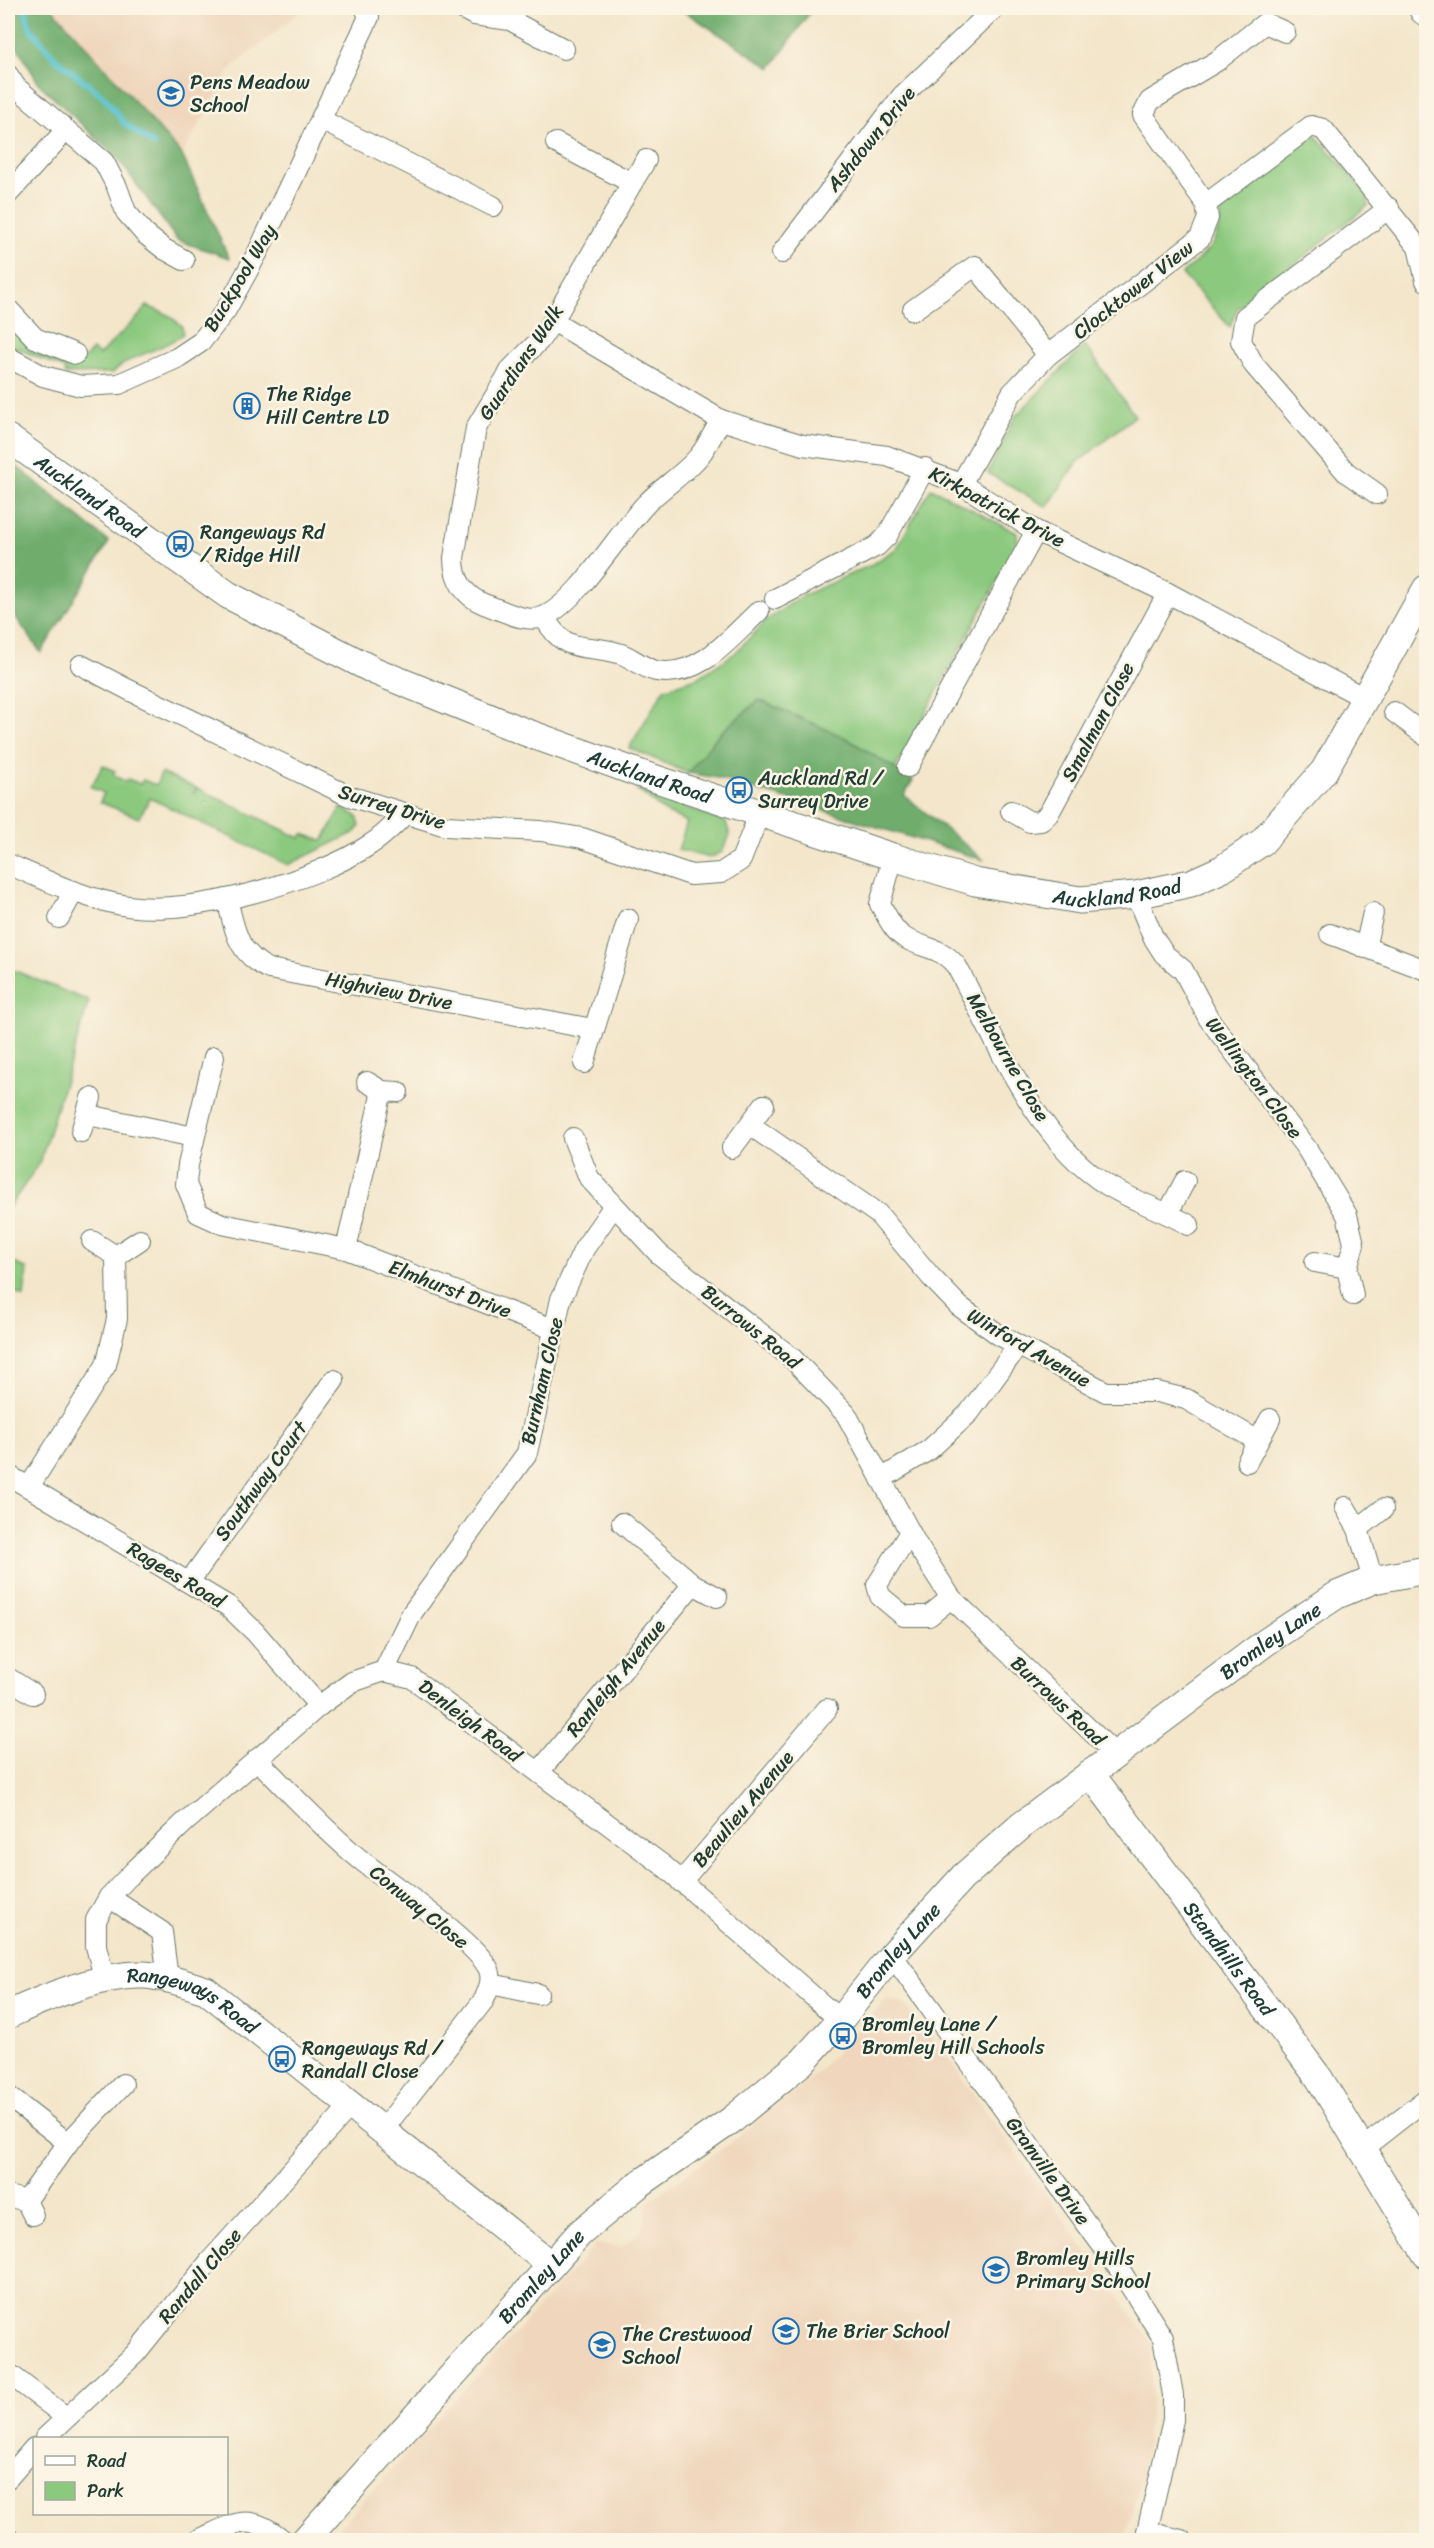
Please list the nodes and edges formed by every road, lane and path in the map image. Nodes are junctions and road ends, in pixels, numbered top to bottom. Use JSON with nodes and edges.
{"nodes":[{"id":1,"x":365,"y":8,"type":"edge"},
{"id":2,"x":461,"y":8,"type":"edge"},
{"id":3,"x":995,"y":8,"type":"edge"},
{"id":4,"x":1285,"y":32,"type":"dead end"},
{"id":5,"x":564,"y":49,"type":"dead end"},
{"id":6,"x":8,"y":75,"type":"edge"},
{"id":7,"x":321,"y":120,"type":"junction"},
{"id":8,"x":66,"y":130,"type":"junction"},
{"id":9,"x":556,"y":143,"type":"dead end"},
{"id":10,"x":646,"y":160,"type":"dead end"},
{"id":11,"x":633,"y":183,"type":"junction"},
{"id":12,"x":8,"y":194,"type":"edge"},
{"id":13,"x":1206,"y":204,"type":"junction"},
{"id":14,"x":493,"y":206,"type":"dead end"},
{"id":15,"x":1389,"y":208,"type":"junction"},
{"id":16,"x":782,"y":253,"type":"dead end"},
{"id":17,"x":184,"y":260,"type":"dead end"},
{"id":18,"x":1426,"y":281,"type":"edge"},
{"id":19,"x":8,"y":309,"type":"edge"},
{"id":20,"x":913,"y":310,"type":"dead end"},
{"id":21,"x":553,"y":321,"type":"junction"},
{"id":22,"x":75,"y":354,"type":"dead end"},
{"id":23,"x":1048,"y":355,"type":"junction"},
{"id":24,"x":8,"y":357,"type":"edge"},
{"id":25,"x":721,"y":420,"type":"junction"},
{"id":26,"x":8,"y":438,"type":"edge"},
{"id":27,"x":925,"y":468,"type":"junction"},
{"id":28,"x":961,"y":484,"type":"junction"},
{"id":29,"x":1377,"y":494,"type":"dead end"},
{"id":30,"x":1036,"y":531,"type":"junction"},
{"id":31,"x":1426,"y":589,"type":"edge"},
{"id":32,"x":1168,"y":593,"type":"junction"},
{"id":33,"x":775,"y":599,"type":"dead end"},
{"id":34,"x":759,"y":611,"type":"dead end"},
{"id":35,"x":544,"y":617,"type":"junction"},
{"id":36,"x":81,"y":664,"type":"dead end"},
{"id":37,"x":1366,"y":699,"type":"junction"},
{"id":38,"x":1394,"y":712,"type":"dead end"},
{"id":39,"x":1426,"y":735,"type":"edge"},
{"id":40,"x":908,"y":767,"type":"dead end"},
{"id":41,"x":1011,"y":811,"type":"dead end"},
{"id":42,"x":760,"y":812,"type":"junction"},
{"id":43,"x":405,"y":814,"type":"junction"},
{"id":44,"x":893,"y":857,"type":"junction"},
{"id":45,"x":8,"y":864,"type":"edge"},
{"id":46,"x":74,"y":891,"type":"junction"},
{"id":47,"x":1136,"y":895,"type":"junction"},
{"id":48,"x":227,"y":899,"type":"junction"},
{"id":49,"x":1373,"y":913,"type":"dead end"},
{"id":50,"x":59,"y":918,"type":"dead end"},
{"id":51,"x":628,"y":920,"type":"dead end"},
{"id":52,"x":1330,"y":934,"type":"dead end"},
{"id":53,"x":1365,"y":948,"type":"junction"},
{"id":54,"x":1426,"y":970,"type":"edge"},
{"id":55,"x":593,"y":1029,"type":"junction"},
{"id":56,"x":214,"y":1057,"type":"dead end"},
{"id":57,"x":584,"y":1063,"type":"dead end"},
{"id":58,"x":382,"y":1088,"type":"dead end"},
{"id":59,"x":764,"y":1105,"type":"dead end"},
{"id":60,"x":87,"y":1115,"type":"dead end"},
{"id":61,"x":750,"y":1125,"type":"junction"},
{"id":62,"x":194,"y":1137,"type":"junction"},
{"id":63,"x":573,"y":1138,"type":"dead end"},
{"id":64,"x":732,"y":1148,"type":"dead end"},
{"id":65,"x":1185,"y":1181,"type":"dead end"},
{"id":66,"x":613,"y":1207,"type":"junction"},
{"id":67,"x":1168,"y":1213,"type":"junction"},
{"id":68,"x":1190,"y":1225,"type":"dead end"},
{"id":69,"x":92,"y":1240,"type":"dead end"},
{"id":70,"x":140,"y":1240,"type":"dead end"},
{"id":71,"x":346,"y":1249,"type":"junction"},
{"id":72,"x":116,"y":1256,"type":"junction"},
{"id":73,"x":1315,"y":1262,"type":"dead end"},
{"id":74,"x":1347,"y":1268,"type":"junction"},
{"id":75,"x":1353,"y":1295,"type":"dead end"},
{"id":76,"x":553,"y":1329,"type":"junction"},
{"id":77,"x":1018,"y":1346,"type":"junction"},
{"id":78,"x":334,"y":1380,"type":"dead end"},
{"id":79,"x":1270,"y":1419,"type":"dead end"},
{"id":80,"x":1258,"y":1441,"type":"junction"},
{"id":81,"x":1247,"y":1461,"type":"dead end"},
{"id":82,"x":8,"y":1475,"type":"edge"},
{"id":83,"x":881,"y":1479,"type":"junction"},
{"id":84,"x":29,"y":1487,"type":"junction"},
{"id":85,"x":1345,"y":1507,"type":"dead end"},
{"id":86,"x":1383,"y":1509,"type":"dead end"},
{"id":87,"x":622,"y":1523,"type":"dead end"},
{"id":88,"x":1358,"y":1529,"type":"junction"},
{"id":89,"x":910,"y":1532,"type":"junction"},
{"id":90,"x":1426,"y":1570,"type":"edge"},
{"id":91,"x":1373,"y":1580,"type":"junction"},
{"id":92,"x":189,"y":1582,"type":"junction"},
{"id":93,"x":693,"y":1584,"type":"junction"},
{"id":94,"x":717,"y":1597,"type":"dead end"},
{"id":95,"x":951,"y":1598,"type":"junction"},
{"id":96,"x":384,"y":1671,"type":"junction"},
{"id":97,"x":318,"y":1706,"type":"junction"},
{"id":98,"x":827,"y":1709,"type":"dead end"},
{"id":99,"x":1114,"y":1753,"type":"junction"},
{"id":100,"x":257,"y":1759,"type":"junction"},
{"id":101,"x":539,"y":1772,"type":"junction"},
{"id":102,"x":1090,"y":1773,"type":"junction"},
{"id":103,"x":681,"y":1882,"type":"junction"},
{"id":104,"x":109,"y":1896,"type":"junction"},
{"id":105,"x":892,"y":1955,"type":"junction"},
{"id":106,"x":168,"y":1979,"type":"junction"},
{"id":107,"x":105,"y":1980,"type":"junction"},
{"id":108,"x":491,"y":1984,"type":"junction"},
{"id":109,"x":538,"y":1994,"type":"dead end"},
{"id":110,"x":8,"y":2016,"type":"edge"},
{"id":111,"x":840,"y":2020,"type":"junction"},
{"id":112,"x":8,"y":2096,"type":"edge"},
{"id":113,"x":119,"y":2097,"type":"dead end"},
{"id":114,"x":1426,"y":2099,"type":"edge"},
{"id":115,"x":350,"y":2106,"type":"junction"},
{"id":116,"x":382,"y":2131,"type":"junction"},
{"id":117,"x":68,"y":2143,"type":"junction"},
{"id":118,"x":1362,"y":2150,"type":"junction"},
{"id":119,"x":22,"y":2204,"type":"edge"},
{"id":120,"x":1426,"y":2254,"type":"edge"},
{"id":121,"x":551,"y":2265,"type":"junction"},
{"id":122,"x":8,"y":2373,"type":"edge"},
{"id":123,"x":66,"y":2417,"type":"junction"},
{"id":124,"x":47,"y":2437,"type":"edge"},
{"id":125,"x":33,"y":2449,"type":"edge"},
{"id":126,"x":8,"y":2478,"type":"edge"},
{"id":127,"x":1146,"y":2536,"type":"edge"},
{"id":128,"x":198,"y":2541,"type":"edge"},
{"id":129,"x":283,"y":2541,"type":"edge"},
{"id":130,"x":305,"y":2541,"type":"edge"},
{"id":131,"x":1182,"y":2541,"type":"edge"}],
"edges":[{"from":1,"to":7,"type":"street","name":"Buckpool Way"},
{"from":2,"to":5,"type":"street"},
{"from":3,"to":16,"type":"street","name":"Ashdown Drive"},
{"from":4,"to":13,"type":"street"},
{"from":6,"to":8,"type":"street"},
{"from":7,"to":14,"type":"street"},
{"from":7,"to":24,"type":"street","name":"Buckpool Way"},
{"from":8,"to":12,"type":"street"},
{"from":8,"to":17,"type":"street"},
{"from":9,"to":11,"type":"street"},
{"from":10,"to":11,"type":"street","name":"Guardians Walk"},
{"from":11,"to":21,"type":"street","name":"Guardians Walk"},
{"from":13,"to":15,"type":"street"},
{"from":13,"to":23,"type":"street","name":"Clocktower View"},
{"from":15,"to":18,"type":"street"},
{"from":15,"to":29,"type":"street"},
{"from":19,"to":22,"type":"street"},
{"from":20,"to":23,"type":"street"},
{"from":21,"to":25,"type":"street","name":"Kirkpatrick Drive"},
{"from":21,"to":35,"type":"street","name":"Guardians Walk"},
{"from":23,"to":28,"type":"street","name":"Clocktower View"},
{"from":25,"to":27,"type":"street","name":"Kirkpatrick Drive"},
{"from":25,"to":35,"type":"street"},
{"from":26,"to":42,"type":"street","name":"Auckland Road"},
{"from":27,"to":28,"type":"street","name":"Kirkpatrick Drive"},
{"from":27,"to":33,"type":"street"},
{"from":28,"to":30,"type":"street","name":"Kirkpatrick Drive"},
{"from":30,"to":32,"type":"street","name":"Kirkpatrick Drive"},
{"from":30,"to":40,"type":"street"},
{"from":31,"to":37,"type":"street","name":"Auckland Road"},
{"from":32,"to":37,"type":"street","name":"Kirkpatrick Drive"},
{"from":32,"to":41,"type":"street","name":"Smalman Close"},
{"from":34,"to":35,"type":"street"},
{"from":36,"to":43,"type":"street","name":"Surrey Drive"},
{"from":37,"to":47,"type":"street","name":"Auckland Road"},
{"from":38,"to":39,"type":"street"},
{"from":42,"to":43,"type":"street","name":"Surrey Drive"},
{"from":42,"to":44,"type":"street","name":"Auckland Road"},
{"from":43,"to":48,"type":"street"},
{"from":44,"to":47,"type":"street","name":"Auckland Road"},
{"from":44,"to":67,"type":"street","name":"Melbourne Close"},
{"from":45,"to":46,"type":"street"},
{"from":46,"to":48,"type":"street"},
{"from":46,"to":50,"type":"street"},
{"from":47,"to":74,"type":"street","name":"Wellington Close"},
{"from":48,"to":55,"type":"street","name":"Highview Drive"},
{"from":49,"to":53,"type":"street"},
{"from":51,"to":55,"type":"street"},
{"from":52,"to":53,"type":"street"},
{"from":53,"to":54,"type":"street"},
{"from":55,"to":57,"type":"street"},
{"from":56,"to":62,"type":"street","name":"Elmhurst Drive"},
{"from":58,"to":71,"type":"street"},
{"from":59,"to":61,"type":"street"},
{"from":60,"to":62,"type":"street"},
{"from":61,"to":64,"type":"street"},
{"from":61,"to":77,"type":"street","name":"Winford Avenue"},
{"from":62,"to":71,"type":"street","name":"Elmhurst Drive"},
{"from":63,"to":66,"type":"street","name":"Burrows Road"},
{"from":65,"to":67,"type":"street"},
{"from":66,"to":76,"type":"street","name":"Burnham Close"},
{"from":66,"to":83,"type":"street","name":"Burrows Road"},
{"from":67,"to":68,"type":"street","name":"Melbourne Close"},
{"from":69,"to":72,"type":"street"},
{"from":70,"to":72,"type":"street"},
{"from":71,"to":76,"type":"street","name":"Elmhurst Drive"},
{"from":72,"to":84,"type":"street"},
{"from":73,"to":74,"type":"street"},
{"from":74,"to":75,"type":"street"},
{"from":76,"to":96,"type":"street","name":"Burnham Close"},
{"from":77,"to":80,"type":"street","name":"Winford Avenue"},
{"from":77,"to":83,"type":"street"},
{"from":78,"to":92,"type":"street","name":"Southway Court"},
{"from":79,"to":80,"type":"street"},
{"from":80,"to":81,"type":"street"},
{"from":82,"to":84,"type":"street","name":"Ragees Road"},
{"from":83,"to":89,"type":"street","name":"Burrows Road"},
{"from":84,"to":92,"type":"street","name":"Ragees Road"},
{"from":85,"to":88,"type":"street"},
{"from":86,"to":88,"type":"street"},
{"from":87,"to":93,"type":"street"},
{"from":88,"to":91,"type":"street"},
{"from":89,"to":95,"type":"street","name":"Burrows Road"},
{"from":89,"to":95,"type":"street"},
{"from":90,"to":91,"type":"street","name":"Bromley Lane"},
{"from":91,"to":99,"type":"street","name":"Bromley Lane"},
{"from":92,"to":97,"type":"street","name":"Ragees Road"},
{"from":93,"to":94,"type":"street"},
{"from":93,"to":101,"type":"street","name":"Ranleigh Avenue"},
{"from":95,"to":99,"type":"street","name":"Burrows Road"},
{"from":96,"to":97,"type":"street"},
{"from":96,"to":101,"type":"street","name":"Denleigh Road"},
{"from":97,"to":100,"type":"street"},
{"from":98,"to":103,"type":"street","name":"Beaulieu Avenue"},
{"from":99,"to":102,"type":"street","name":"Bromley Lane"},
{"from":100,"to":104,"type":"street"},
{"from":100,"to":108,"type":"street","name":"Conway Close"},
{"from":101,"to":103,"type":"street","name":"Denleigh Road"},
{"from":102,"to":105,"type":"street","name":"Bromley Lane"},
{"from":102,"to":118,"type":"street","name":"Standhills Road"},
{"from":103,"to":111,"type":"street","name":"Denleigh Road"},
{"from":104,"to":106,"type":"street"},
{"from":104,"to":107,"type":"street"},
{"from":105,"to":111,"type":"street","name":"Bromley Lane"},
{"from":105,"to":127,"type":"street","name":"Granville Drive"},
{"from":106,"to":107,"type":"street","name":"Rangeways Road"},
{"from":106,"to":115,"type":"street","name":"Rangeways Road"},
{"from":107,"to":110,"type":"street","name":"Rangeways Road"},
{"from":108,"to":109,"type":"street"},
{"from":108,"to":116,"type":"street"},
{"from":111,"to":121,"type":"street","name":"Bromley Lane"},
{"from":112,"to":117,"type":"street"},
{"from":113,"to":117,"type":"street"},
{"from":114,"to":118,"type":"street"},
{"from":115,"to":116,"type":"street","name":"Rangeways Road"},
{"from":115,"to":123,"type":"street","name":"Randall Close"},
{"from":116,"to":121,"type":"street","name":"Rangeways Road"},
{"from":117,"to":119,"type":"street"},
{"from":118,"to":120,"type":"street","name":"Standhills Road"},
{"from":121,"to":130,"type":"street","name":"Bromley Lane"},
{"from":122,"to":123,"type":"street"},
{"from":123,"to":124,"type":"street","name":"Randall Close"},
{"from":125,"to":126,"type":"street"},
{"from":127,"to":131,"type":"street"},
{"from":128,"to":129,"type":"street"}]}
